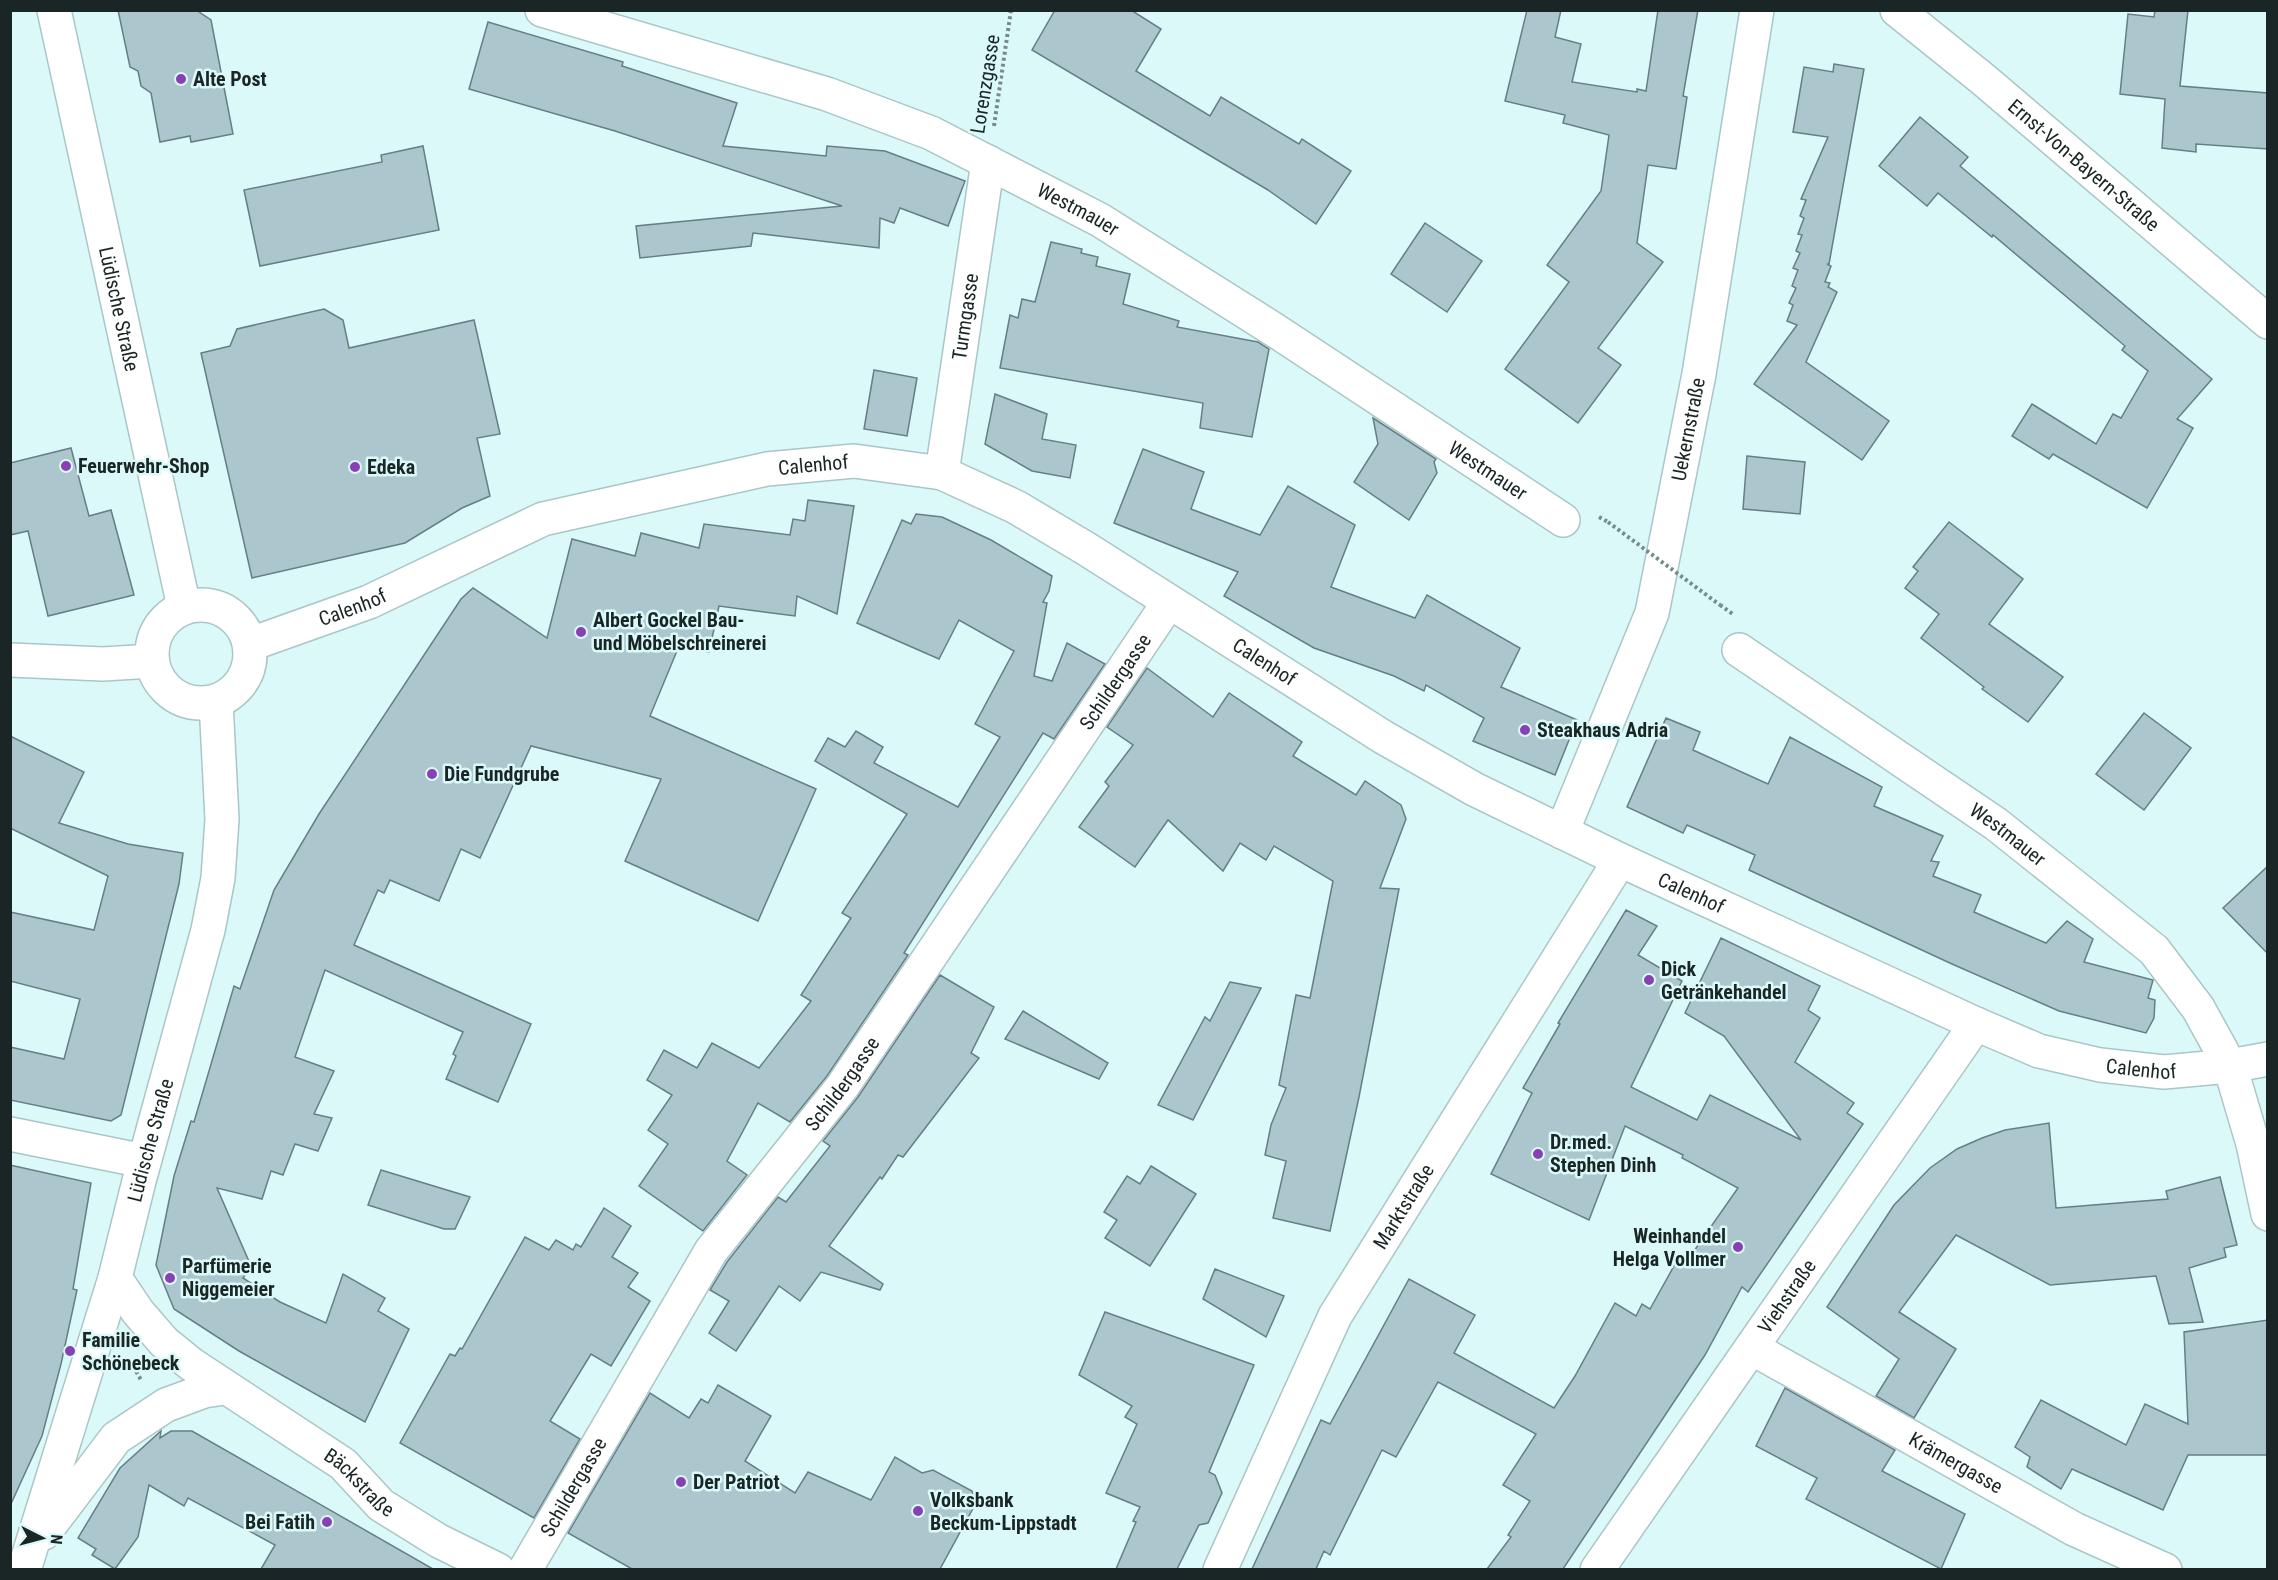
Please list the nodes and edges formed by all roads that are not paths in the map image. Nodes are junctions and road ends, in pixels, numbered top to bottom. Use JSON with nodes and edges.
{"nodes":[{"id":1,"x":54,"y":10,"type":"edge"},
{"id":2,"x":542,"y":10,"type":"edge"},
{"id":3,"x":1757,"y":10,"type":"edge"},
{"id":4,"x":1897,"y":10,"type":"edge"},
{"id":5,"x":988,"y":162,"type":"junction"},
{"id":6,"x":2268,"y":322,"type":"edge"},
{"id":7,"x":942,"y":473,"type":"junction"},
{"id":8,"x":1563,"y":520,"type":"dead end"},
{"id":9,"x":1169,"y":603,"type":"junction"},
{"id":10,"x":184,"y":607,"type":"junction"},
{"id":11,"x":250,"y":644,"type":"junction"},
{"id":12,"x":1739,"y":650,"type":"dead end"},
{"id":13,"x":10,"y":660,"type":"edge"},
{"id":14,"x":152,"y":661,"type":"junction"},
{"id":15,"x":216,"y":702,"type":"junction"},
{"id":16,"x":1562,"y":832,"type":"junction"},
{"id":17,"x":1620,"y":860,"type":"junction"},
{"id":18,"x":1976,"y":1024,"type":"junction"},
{"id":19,"x":2268,"y":1059,"type":"edge"},
{"id":20,"x":2230,"y":1066,"type":"junction"},
{"id":21,"x":10,"y":1134,"type":"edge"},
{"id":22,"x":144,"y":1161,"type":"junction"},
{"id":23,"x":2268,"y":1214,"type":"edge"},
{"id":24,"x":115,"y":1278,"type":"junction"},
{"id":25,"x":1752,"y":1348,"type":"junction"},
{"id":26,"x":225,"y":1388,"type":"junction"},
{"id":27,"x":27,"y":1560,"type":"edge"},
{"id":28,"x":498,"y":1569,"type":"edge"},
{"id":29,"x":525,"y":1569,"type":"edge"},
{"id":30,"x":1220,"y":1569,"type":"edge"},
{"id":31,"x":1597,"y":1569,"type":"edge"},
{"id":32,"x":2165,"y":1569,"type":"edge"}],
"edges":[{"from":1,"to":10,"type":"street","name":"Lüdische Straße"},
{"from":2,"to":5,"type":"street","name":"Westmauer"},
{"from":3,"to":16,"type":"street","name":"Uekernstraße"},
{"from":4,"to":6,"type":"street","name":"Ernst-Von-Bayern-Straße"},
{"from":5,"to":7,"type":"street","name":"Turmgasse"},
{"from":5,"to":8,"type":"street","name":"Westmauer"},
{"from":7,"to":9,"type":"street","name":"Calenhof"},
{"from":7,"to":11,"type":"street","name":"Calenhof"},
{"from":9,"to":16,"type":"street","name":"Calenhof"},
{"from":9,"to":29,"type":"street","name":"Schildergasse"},
{"from":10,"to":11,"type":"street"},
{"from":10,"to":14,"type":"street"},
{"from":11,"to":15,"type":"street"},
{"from":12,"to":20,"type":"street","name":"Westmauer"},
{"from":13,"to":14,"type":"street"},
{"from":14,"to":15,"type":"street"},
{"from":15,"to":22,"type":"street","name":"Lüdische Straße"},
{"from":16,"to":17,"type":"street","name":"Calenhof"},
{"from":17,"to":18,"type":"street","name":"Calenhof"},
{"from":17,"to":30,"type":"street","name":"Marktstraße"},
{"from":18,"to":20,"type":"street","name":"Calenhof"},
{"from":18,"to":25,"type":"street","name":"Viehstraße"},
{"from":19,"to":20,"type":"street","name":"Calenhof"},
{"from":20,"to":23,"type":"street","name":"Westmauer"},
{"from":21,"to":22,"type":"street"},
{"from":22,"to":24,"type":"street","name":"Lüdische Straße"},
{"from":24,"to":26,"type":"street","name":"Bäckstraße"},
{"from":24,"to":27,"type":"street","name":"Lüdische Straße"},
{"from":25,"to":31,"type":"street","name":"Viehstraße"},
{"from":25,"to":32,"type":"street","name":"Krämergasse"},
{"from":26,"to":27,"type":"street"},
{"from":26,"to":28,"type":"street","name":"Bäckstraße"}]}
